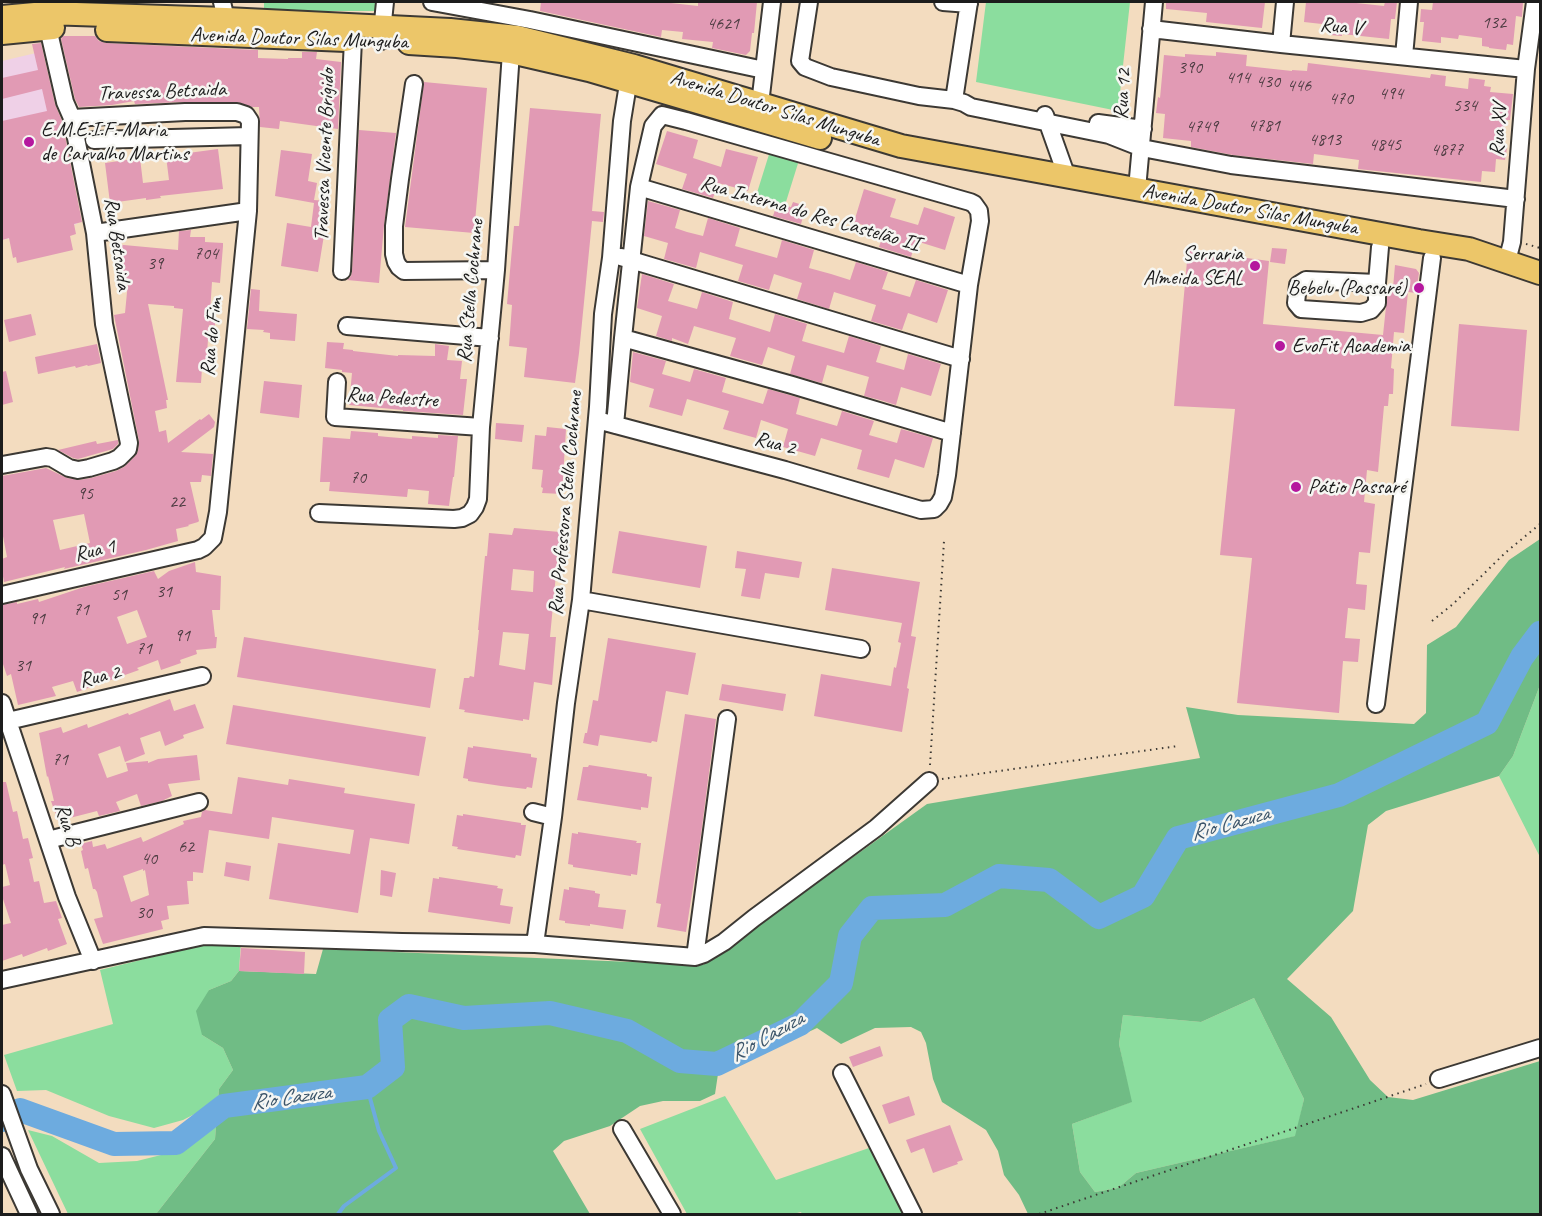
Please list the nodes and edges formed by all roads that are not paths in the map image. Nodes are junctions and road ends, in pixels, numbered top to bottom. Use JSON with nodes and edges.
{"nodes":[{"id":1,"x":385,"y":2,"type":"edge"},
{"id":2,"x":432,"y":2,"type":"edge"},
{"id":3,"x":772,"y":2,"type":"edge"},
{"id":4,"x":809,"y":2,"type":"edge"},
{"id":5,"x":943,"y":2,"type":"edge"},
{"id":6,"x":1154,"y":2,"type":"edge"},
{"id":7,"x":1286,"y":2,"type":"edge"},
{"id":8,"x":1409,"y":2,"type":"edge"},
{"id":9,"x":1535,"y":2,"type":"edge"},
{"id":10,"x":969,"y":3,"type":"edge"},
{"id":11,"x":224,"y":10,"type":"edge"},
{"id":12,"x":46,"y":14,"type":"edge"},
{"id":13,"x":2,"y":17,"type":"edge"},
{"id":14,"x":1151,"y":29,"type":"junction"},
{"id":15,"x":2,"y":33,"type":"edge"},
{"id":16,"x":382,"y":34,"type":"junction"},
{"id":17,"x":353,"y":40,"type":"junction"},
{"id":18,"x":1281,"y":44,"type":"junction"},
{"id":19,"x":511,"y":52,"type":"junction"},
{"id":20,"x":1404,"y":56,"type":"junction"},
{"id":21,"x":1526,"y":69,"type":"junction"},
{"id":22,"x":764,"y":70,"type":"junction"},
{"id":23,"x":629,"y":74,"type":"junction"},
{"id":24,"x":414,"y":84,"type":"dead end"},
{"id":25,"x":959,"y":101,"type":"junction"},
{"id":26,"x":760,"y":104,"type":"junction"},
{"id":27,"x":1046,"y":117,"type":"junction"},
{"id":28,"x":72,"y":118,"type":"junction"},
{"id":29,"x":250,"y":129,"type":"junction"},
{"id":30,"x":1143,"y":129,"type":"junction"},
{"id":31,"x":93,"y":140,"type":"dead end"},
{"id":32,"x":1142,"y":148,"type":"junction"},
{"id":33,"x":1066,"y":177,"type":"junction"},
{"id":34,"x":639,"y":187,"type":"junction"},
{"id":35,"x":1137,"y":189,"type":"junction"},
{"id":36,"x":1516,"y":199,"type":"junction"},
{"id":37,"x":248,"y":212,"type":"junction"},
{"id":38,"x":95,"y":233,"type":"junction"},
{"id":39,"x":1380,"y":247,"type":"junction"},
{"id":40,"x":611,"y":258,"type":"junction"},
{"id":41,"x":1432,"y":258,"type":"junction"},
{"id":42,"x":631,"y":259,"type":"junction"},
{"id":43,"x":1507,"y":261,"type":"junction"},
{"id":44,"x":496,"y":270,"type":"junction"},
{"id":45,"x":342,"y":271,"type":"dead end"},
{"id":46,"x":1540,"y":273,"type":"edge"},
{"id":47,"x":1377,"y":283,"type":"dead end"},
{"id":48,"x":969,"y":285,"type":"junction"},
{"id":49,"x":1540,"y":287,"type":"edge"},
{"id":50,"x":347,"y":326,"type":"dead end"},
{"id":51,"x":490,"y":338,"type":"junction"},
{"id":52,"x":623,"y":338,"type":"junction"},
{"id":53,"x":961,"y":359,"type":"junction"},
{"id":54,"x":338,"y":382,"type":"dead end"},
{"id":55,"x":597,"y":420,"type":"junction"},
{"id":56,"x":615,"y":425,"type":"junction"},
{"id":57,"x":482,"y":427,"type":"junction"},
{"id":58,"x":952,"y":433,"type":"junction"},
{"id":59,"x":2,"y":465,"type":"edge"},
{"id":60,"x":319,"y":513,"type":"dead end"},
{"id":61,"x":198,"y":550,"type":"joint"},
{"id":62,"x":2,"y":592,"type":"edge"},
{"id":63,"x":581,"y":600,"type":"junction"},
{"id":64,"x":861,"y":649,"type":"dead end"},
{"id":65,"x":202,"y":676,"type":"dead end"},
{"id":66,"x":2,"y":703,"type":"edge"},
{"id":67,"x":1376,"y":704,"type":"dead end"},
{"id":68,"x":727,"y":720,"type":"dead end"},
{"id":69,"x":8,"y":721,"type":"junction"},
{"id":70,"x":929,"y":781,"type":"road end"},
{"id":71,"x":199,"y":802,"type":"dead end"},
{"id":72,"x":533,"y":812,"type":"dead end"},
{"id":73,"x":553,"y":817,"type":"junction"},
{"id":74,"x":48,"y":840,"type":"junction"},
{"id":75,"x":535,"y":945,"type":"junction"},
{"id":76,"x":695,"y":957,"type":"junction"},
{"id":77,"x":93,"y":961,"type":"junction"},
{"id":78,"x":2,"y":980,"type":"edge"},
{"id":79,"x":1540,"y":1048,"type":"edge"},
{"id":80,"x":842,"y":1073,"type":"dead end"},
{"id":81,"x":1439,"y":1079,"type":"road end"},
{"id":82,"x":2,"y":1094,"type":"edge"},
{"id":83,"x":622,"y":1129,"type":"dead end"},
{"id":84,"x":2,"y":1156,"type":"edge"},
{"id":85,"x":29,"y":1215,"type":"edge"},
{"id":86,"x":51,"y":1215,"type":"edge"},
{"id":87,"x":672,"y":1215,"type":"edge"},
{"id":88,"x":913,"y":1215,"type":"edge"}],
"edges":[{"from":1,"to":16,"type":"street"},
{"from":2,"to":22,"type":"street","name":"Avenida Doutor Silas Munguba"},
{"from":3,"to":22,"type":"street"},
{"from":4,"to":25,"type":"street"},
{"from":5,"to":10,"type":"street"},
{"from":6,"to":14,"type":"street","name":"Rua 12"},
{"from":7,"to":18,"type":"street"},
{"from":8,"to":20,"type":"street"},
{"from":9,"to":21,"type":"street","name":"Rua XV"},
{"from":10,"to":25,"type":"street"},
{"from":11,"to":12,"type":"main road","name":"Avenida Doutor Silas Munguba"},
{"from":11,"to":16,"type":"main road","name":"Avenida Doutor Silas Munguba"},
{"from":12,"to":13,"type":"main road","name":"Avenida Doutor Silas Munguba"},
{"from":12,"to":15,"type":"main road","name":"Avenida Doutor Silas Munguba"},
{"from":12,"to":17,"type":"main road","name":"Avenida Doutor Silas Munguba"},
{"from":12,"to":28,"type":"street","name":"Rua Betsaida"},
{"from":14,"to":18,"type":"street","name":"Rua V"},
{"from":14,"to":30,"type":"street","name":"Rua 12"},
{"from":16,"to":17,"type":"main road","name":"Avenida Doutor Silas Munguba"},
{"from":16,"to":19,"type":"main road","name":"Avenida Doutor Silas Munguba"},
{"from":16,"to":23,"type":"main road","name":"Avenida Doutor Silas Munguba"},
{"from":17,"to":45,"type":"street","name":"Travessa Vicente Brígido"},
{"from":18,"to":20,"type":"street","name":"Rua V"},
{"from":19,"to":23,"type":"main road","name":"Avenida Doutor Silas Munguba"},
{"from":19,"to":44,"type":"street","name":"Rua Stella Cochrane"},
{"from":20,"to":21,"type":"street","name":"Rua V"},
{"from":21,"to":36,"type":"street","name":"Rua XV"},
{"from":22,"to":26,"type":"street"},
{"from":23,"to":26,"type":"main road","name":"Avenida Doutor Silas Munguba"},
{"from":23,"to":39,"type":"main road","name":"Avenida Doutor Silas Munguba"},
{"from":23,"to":40,"type":"street","name":"Rua Professora Stella Cochrane"},
{"from":24,"to":44,"type":"street"},
{"from":25,"to":27,"type":"street"},
{"from":26,"to":33,"type":"main road","name":"Avenida Doutor Silas Munguba"},
{"from":27,"to":30,"type":"street"},
{"from":27,"to":32,"type":"street","name":"Avenida Doutor Silas Munguba"},
{"from":27,"to":33,"type":"street"},
{"from":28,"to":29,"type":"street","name":"Travessa Betsaida"},
{"from":28,"to":38,"type":"street","name":"Rua Betsaida"},
{"from":29,"to":31,"type":"street"},
{"from":29,"to":37,"type":"street","name":"Rua do Fim"},
{"from":30,"to":32,"type":"street","name":"Rua 12"},
{"from":32,"to":35,"type":"street","name":"Rua 12"},
{"from":32,"to":36,"type":"street","name":"Avenida Doutor Silas Munguba"},
{"from":33,"to":35,"type":"main road","name":"Avenida Doutor Silas Munguba"},
{"from":34,"to":42,"type":"street"},
{"from":34,"to":48,"type":"street","name":"Rua Interna do Res Castelão II"},
{"from":34,"to":48,"type":"street"},
{"from":35,"to":43,"type":"main road","name":"Avenida Doutor Silas Munguba"},
{"from":36,"to":43,"type":"street","name":"Rua XV"},
{"from":37,"to":38,"type":"street"},
{"from":37,"to":61,"type":"street","name":"Rua do Fim"},
{"from":38,"to":59,"type":"street","name":"Rua Betsaida"},
{"from":39,"to":41,"type":"main road","name":"Avenida Doutor Silas Munguba"},
{"from":39,"to":47,"type":"street"},
{"from":40,"to":42,"type":"street"},
{"from":40,"to":55,"type":"street","name":"Rua Professora Stella Cochrane"},
{"from":41,"to":49,"type":"main road","name":"Avenida Doutor Silas Munguba"},
{"from":41,"to":67,"type":"street"},
{"from":42,"to":52,"type":"street"},
{"from":42,"to":53,"type":"street"},
{"from":43,"to":46,"type":"main road","name":"Avenida Doutor Silas Munguba"},
{"from":44,"to":51,"type":"street","name":"Rua Stella Cochrane"},
{"from":48,"to":53,"type":"street"},
{"from":50,"to":51,"type":"street"},
{"from":51,"to":57,"type":"street","name":"Rua Stella Cochrane"},
{"from":52,"to":56,"type":"street"},
{"from":52,"to":58,"type":"street"},
{"from":53,"to":58,"type":"street"},
{"from":54,"to":57,"type":"street","name":"Rua Pedestre"},
{"from":55,"to":56,"type":"street","name":"Rua 2"},
{"from":55,"to":63,"type":"street","name":"Rua Professora Stella Cochrane"},
{"from":56,"to":58,"type":"street","name":"Rua 2"},
{"from":57,"to":60,"type":"street","name":"Rua Stella Cochrane"},
{"from":61,"to":62,"type":"street","name":"Rua 1"},
{"from":63,"to":64,"type":"street"},
{"from":63,"to":73,"type":"street","name":"Rua Professora Stella Cochrane"},
{"from":65,"to":69,"type":"street","name":"Rua 2"},
{"from":66,"to":69,"type":"street","name":"Rua B"},
{"from":68,"to":76,"type":"street"},
{"from":69,"to":74,"type":"street","name":"Rua B"},
{"from":70,"to":76,"type":"street"},
{"from":71,"to":74,"type":"street"},
{"from":72,"to":73,"type":"street"},
{"from":73,"to":75,"type":"street","name":"Rua Professora Stella Cochrane"},
{"from":74,"to":77,"type":"street","name":"Rua B"},
{"from":75,"to":76,"type":"street"},
{"from":75,"to":77,"type":"street"},
{"from":77,"to":78,"type":"street"},
{"from":79,"to":81,"type":"street"},
{"from":80,"to":88,"type":"street"},
{"from":82,"to":86,"type":"street"},
{"from":83,"to":87,"type":"street"},
{"from":84,"to":85,"type":"street"}]}
